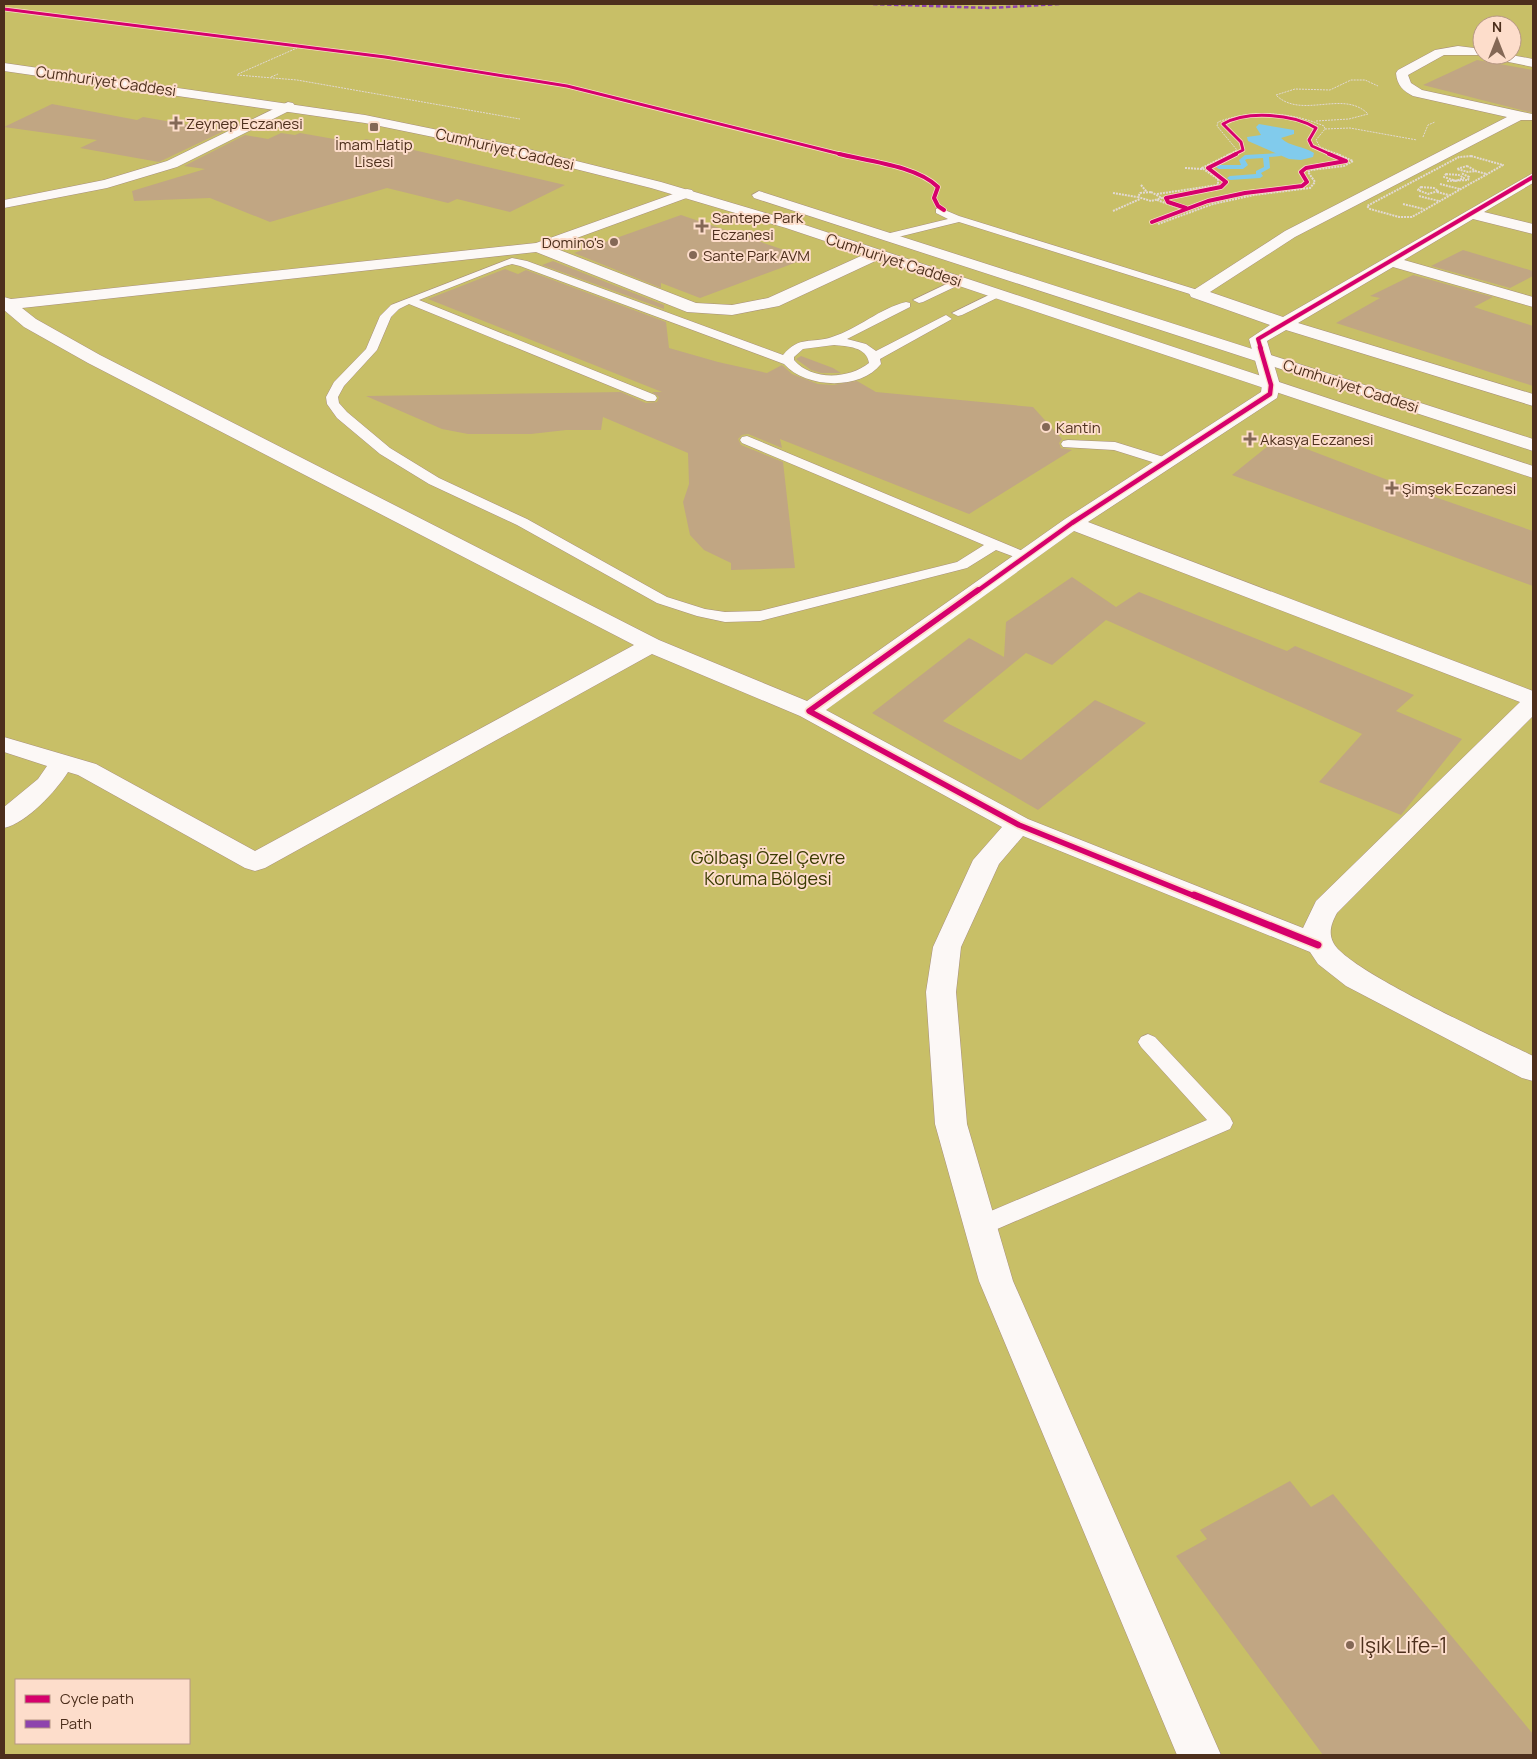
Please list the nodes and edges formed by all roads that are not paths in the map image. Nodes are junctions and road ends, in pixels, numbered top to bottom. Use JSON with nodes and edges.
{"nodes":[{"id":1,"x":1472,"y":52,"type":"edge"},
{"id":2,"x":4,"y":54,"type":"edge"},
{"id":3,"x":4,"y":67,"type":"edge"},
{"id":4,"x":288,"y":106,"type":"junction"},
{"id":5,"x":1526,"y":117,"type":"edge"},
{"id":6,"x":435,"y":118,"type":"dead end"},
{"id":7,"x":256,"y":122,"type":"junction"},
{"id":8,"x":277,"y":125,"type":"dead end"},
{"id":9,"x":1533,"y":177,"type":"edge"},
{"id":10,"x":747,"y":192,"type":"dead end"},
{"id":11,"x":687,"y":193,"type":"junction"},
{"id":12,"x":5,"y":201,"type":"edge"},
{"id":13,"x":940,"y":211,"type":"dead end"},
{"id":14,"x":1471,"y":214,"type":"junction"},
{"id":15,"x":960,"y":219,"type":"junction"},
{"id":16,"x":1533,"y":229,"type":"edge"},
{"id":17,"x":890,"y":236,"type":"junction"},
{"id":18,"x":538,"y":247,"type":"junction"},
{"id":19,"x":878,"y":254,"type":"junction"},
{"id":20,"x":1391,"y":261,"type":"junction"},
{"id":21,"x":959,"y":281,"type":"junction"},
{"id":22,"x":1197,"y":292,"type":"junction"},
{"id":23,"x":997,"y":294,"type":"junction"},
{"id":24,"x":410,"y":300,"type":"junction"},
{"id":25,"x":919,"y":300,"type":"dead end"},
{"id":26,"x":1533,"y":302,"type":"edge"},
{"id":27,"x":6,"y":303,"type":"edge"},
{"id":28,"x":906,"y":306,"type":"dead end"},
{"id":29,"x":958,"y":313,"type":"dead end"},
{"id":30,"x":946,"y":319,"type":"dead end"},
{"id":31,"x":1285,"y":324,"type":"junction"},
{"id":32,"x":834,"y":341,"type":"junction"},
{"id":33,"x":874,"y":357,"type":"junction"},
{"id":34,"x":1262,"y":357,"type":"junction"},
{"id":35,"x":788,"y":362,"type":"junction"},
{"id":36,"x":1270,"y":385,"type":"junction"},
{"id":37,"x":651,"y":398,"type":"dead end"},
{"id":38,"x":1533,"y":400,"type":"edge"},
{"id":39,"x":747,"y":440,"type":"dead end"},
{"id":40,"x":1068,"y":444,"type":"dead end"},
{"id":41,"x":1533,"y":445,"type":"edge"},
{"id":42,"x":1165,"y":462,"type":"junction"},
{"id":43,"x":1533,"y":472,"type":"edge"},
{"id":44,"x":1072,"y":523,"type":"junction"},
{"id":45,"x":994,"y":545,"type":"junction"},
{"id":46,"x":1025,"y":557,"type":"junction"},
{"id":47,"x":651,"y":645,"type":"junction"},
{"id":48,"x":1533,"y":701,"type":"edge"},
{"id":49,"x":809,"y":711,"type":"junction"},
{"id":50,"x":4,"y":744,"type":"edge"},
{"id":51,"x":62,"y":763,"type":"junction"},
{"id":52,"x":4,"y":820,"type":"edge"},
{"id":53,"x":1019,"y":825,"type":"junction"},
{"id":54,"x":1318,"y":945,"type":"junction"},
{"id":55,"x":1148,"y":1042,"type":"dead end"},
{"id":56,"x":1533,"y":1070,"type":"edge"},
{"id":57,"x":980,"y":1226,"type":"junction"},
{"id":58,"x":1199,"y":1755,"type":"edge"}],
"edges":[{"from":1,"to":5,"type":"street"},
{"from":2,"to":6,"type":"street","name":"Cumhuriyet Caddesi"},
{"from":3,"to":4,"type":"street","name":"Cumhuriyet Caddesi"},
{"from":4,"to":7,"type":"street"},
{"from":4,"to":11,"type":"street","name":"Cumhuriyet Caddesi"},
{"from":5,"to":22,"type":"street"},
{"from":7,"to":8,"type":"lane"},
{"from":7,"to":12,"type":"street"},
{"from":9,"to":14,"type":"street"},
{"from":10,"to":17,"type":"street","name":"Cumhuriyet Caddesi"},
{"from":11,"to":18,"type":"street"},
{"from":11,"to":19,"type":"street","name":"Cumhuriyet Caddesi"},
{"from":13,"to":15,"type":"lane"},
{"from":14,"to":16,"type":"street"},
{"from":14,"to":20,"type":"street"},
{"from":15,"to":17,"type":"lane"},
{"from":15,"to":22,"type":"lane"},
{"from":17,"to":34,"type":"street","name":"Cumhuriyet Caddesi"},
{"from":18,"to":19,"type":"street"},
{"from":18,"to":27,"type":"street"},
{"from":19,"to":21,"type":"street","name":"Cumhuriyet Caddesi"},
{"from":20,"to":26,"type":"street"},
{"from":20,"to":31,"type":"street"},
{"from":21,"to":23,"type":"street","name":"Cumhuriyet Caddesi"},
{"from":21,"to":25,"type":"lane"},
{"from":22,"to":31,"type":"street"},
{"from":23,"to":29,"type":"lane"},
{"from":23,"to":36,"type":"street","name":"Cumhuriyet Caddesi"},
{"from":24,"to":35,"type":"lane"},
{"from":24,"to":37,"type":"lane"},
{"from":24,"to":45,"type":"lane"},
{"from":27,"to":47,"type":"street"},
{"from":28,"to":32,"type":"lane"},
{"from":30,"to":33,"type":"lane"},
{"from":31,"to":34,"type":"street"},
{"from":31,"to":38,"type":"street"},
{"from":32,"to":33,"type":"lane"},
{"from":32,"to":35,"type":"lane"},
{"from":33,"to":35,"type":"lane"},
{"from":34,"to":36,"type":"street"},
{"from":34,"to":41,"type":"street","name":"Cumhuriyet Caddesi"},
{"from":36,"to":42,"type":"street"},
{"from":36,"to":43,"type":"street","name":"Cumhuriyet Caddesi"},
{"from":39,"to":45,"type":"lane"},
{"from":40,"to":42,"type":"lane"},
{"from":42,"to":44,"type":"street"},
{"from":44,"to":46,"type":"street"},
{"from":44,"to":48,"type":"street"},
{"from":45,"to":46,"type":"lane"},
{"from":46,"to":49,"type":"street"},
{"from":47,"to":49,"type":"street"},
{"from":47,"to":51,"type":"street"},
{"from":48,"to":54,"type":"street"},
{"from":49,"to":53,"type":"street"},
{"from":50,"to":51,"type":"street"},
{"from":51,"to":52,"type":"street"},
{"from":53,"to":54,"type":"street"},
{"from":53,"to":57,"type":"street"},
{"from":54,"to":56,"type":"street"},
{"from":55,"to":57,"type":"lane"},
{"from":57,"to":58,"type":"street"}]}
